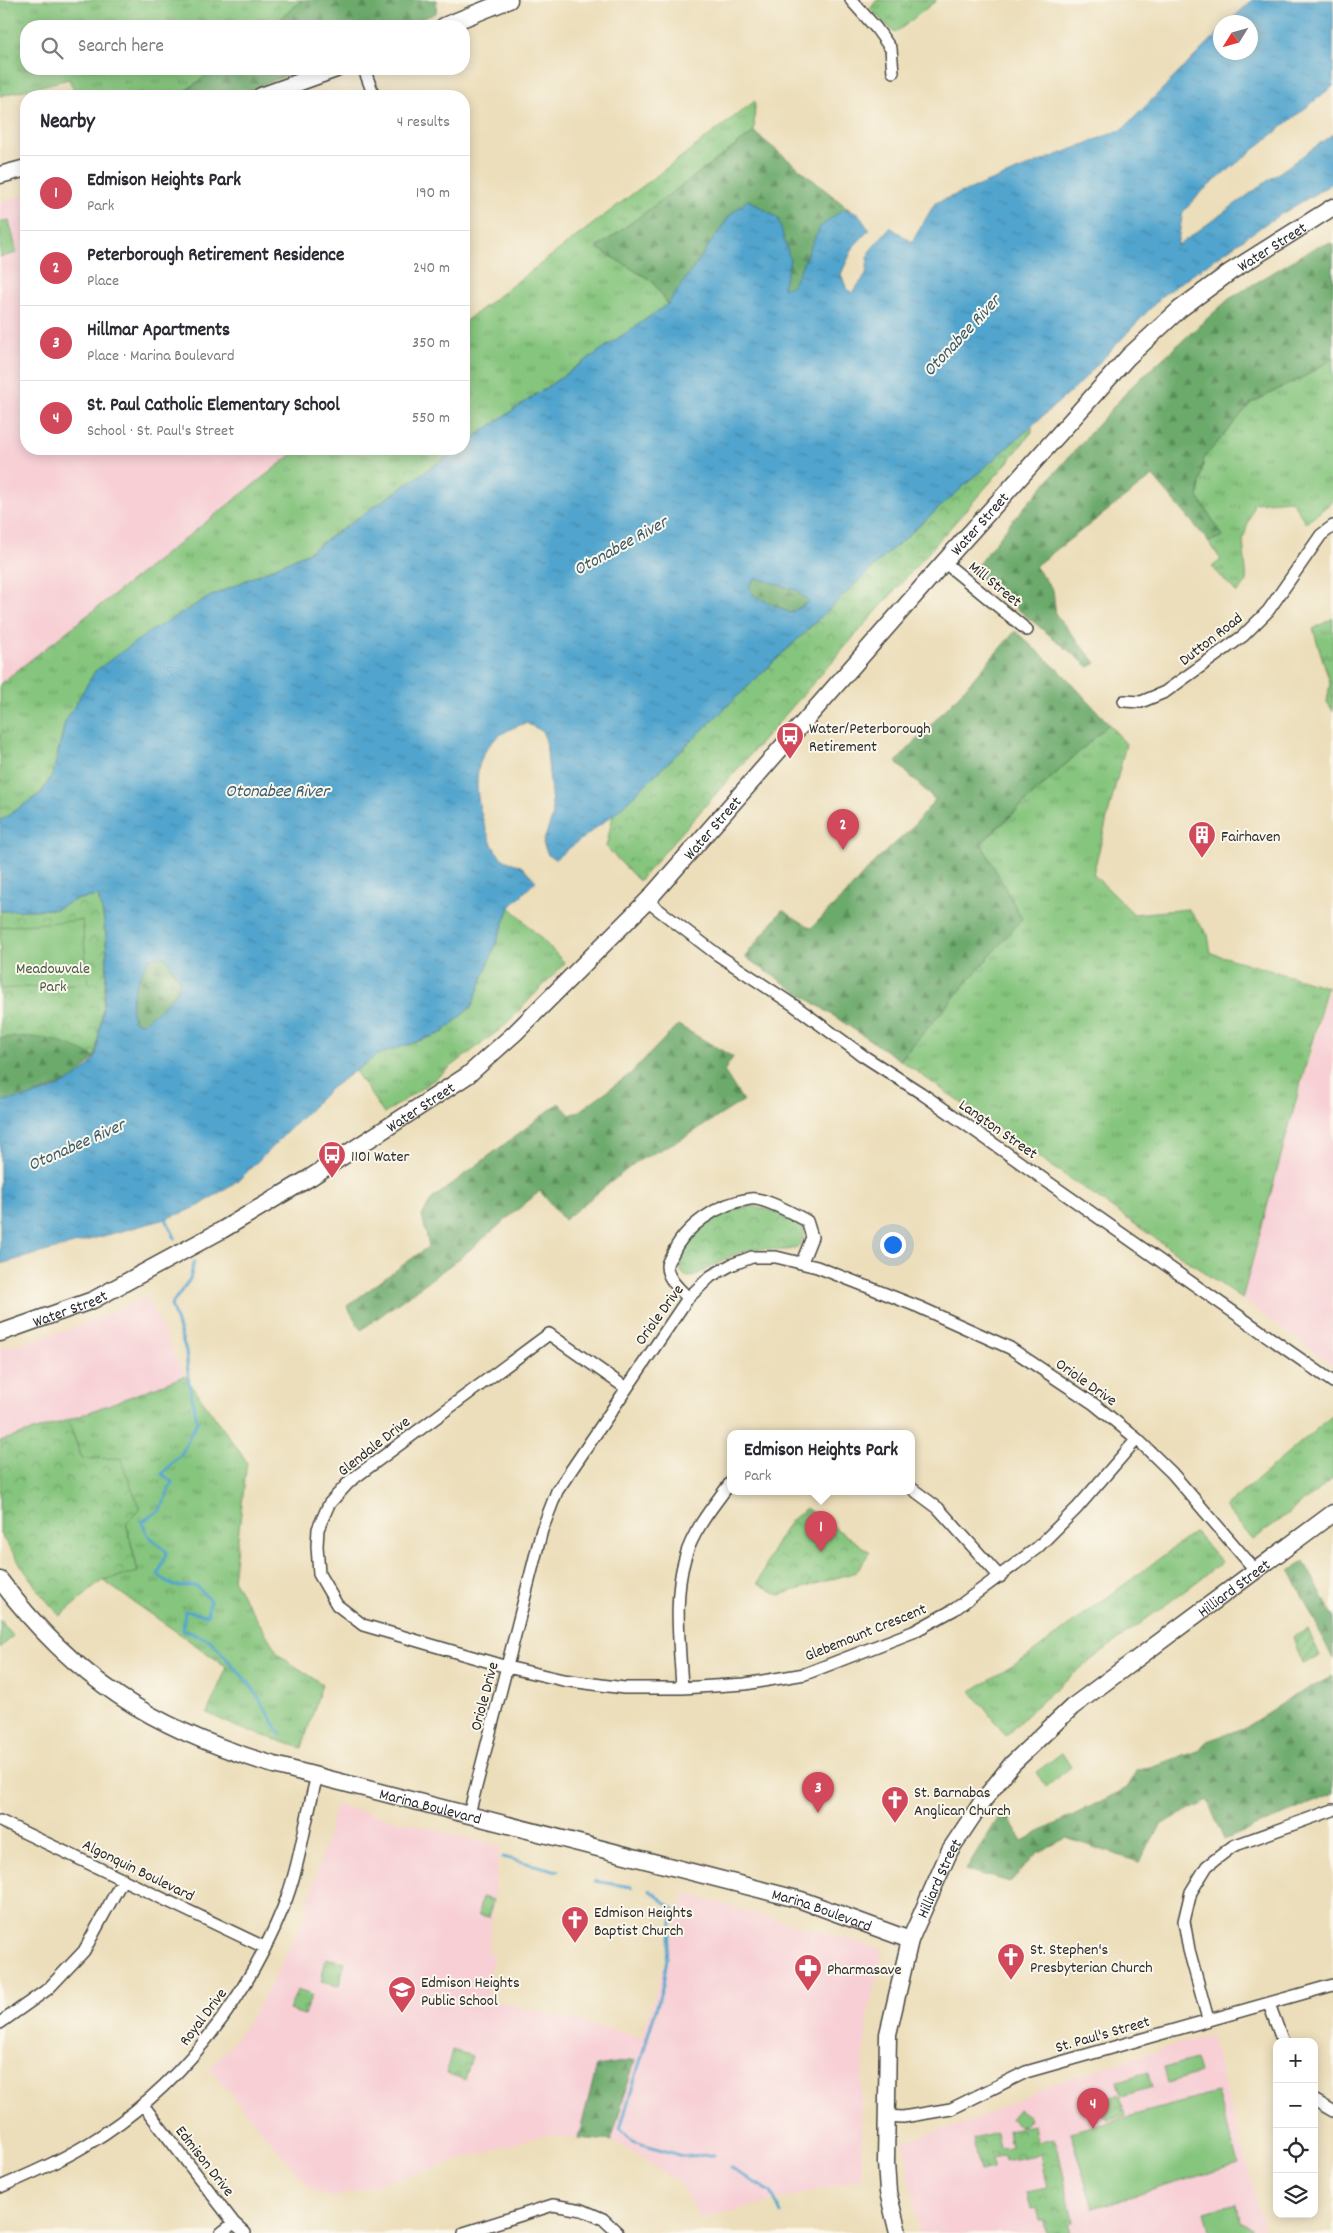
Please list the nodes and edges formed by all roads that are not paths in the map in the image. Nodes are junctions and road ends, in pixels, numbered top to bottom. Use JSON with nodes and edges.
{"nodes":[{"id":1,"x":508,"y":0,"type":"edge"},
{"id":2,"x":851,"y":0,"type":"edge"},
{"id":3,"x":459,"y":20,"type":"edge"},
{"id":4,"x":894,"y":72,"type":"dead end"},
{"id":5,"x":319,"y":75,"type":"edge"},
{"id":6,"x":366,"y":75,"type":"edge"},
{"id":7,"x":278,"y":90,"type":"edge"},
{"id":8,"x":372,"y":90,"type":"edge"},
{"id":9,"x":20,"y":170,"type":"edge"},
{"id":10,"x":0,"y":175,"type":"edge"},
{"id":11,"x":1333,"y":208,"type":"edge"},
{"id":12,"x":1333,"y":526,"type":"edge"},
{"id":13,"x":944,"y":562,"type":"junction"},
{"id":14,"x":1027,"y":630,"type":"dead end"},
{"id":15,"x":1124,"y":701,"type":"dead end"},
{"id":16,"x":646,"y":901,"type":"junction"},
{"id":17,"x":802,"y":1262,"type":"junction"},
{"id":18,"x":688,"y":1298,"type":"junction"},
{"id":19,"x":0,"y":1333,"type":"edge"},
{"id":20,"x":1333,"y":1382,"type":"edge"},
{"id":21,"x":626,"y":1388,"type":"junction"},
{"id":22,"x":1137,"y":1439,"type":"junction"},
{"id":23,"x":727,"y":1488,"type":"edge"},
{"id":24,"x":915,"y":1491,"type":"edge"},
{"id":25,"x":1333,"y":1513,"type":"edge"},
{"id":26,"x":1256,"y":1571,"type":"junction"},
{"id":27,"x":1000,"y":1577,"type":"junction"},
{"id":28,"x":0,"y":1580,"type":"edge"},
{"id":29,"x":507,"y":1667,"type":"junction"},
{"id":30,"x":682,"y":1688,"type":"junction"},
{"id":31,"x":317,"y":1776,"type":"junction"},
{"id":32,"x":1333,"y":1810,"type":"edge"},
{"id":33,"x":469,"y":1814,"type":"junction"},
{"id":34,"x":0,"y":1821,"type":"edge"},
{"id":35,"x":123,"y":1879,"type":"junction"},
{"id":36,"x":910,"y":1940,"type":"junction"},
{"id":37,"x":264,"y":1947,"type":"junction"},
{"id":38,"x":1333,"y":1985,"type":"edge"},
{"id":39,"x":1269,"y":2004,"type":"junction"},
{"id":40,"x":1208,"y":2019,"type":"junction"},
{"id":41,"x":0,"y":2023,"type":"edge"},
{"id":42,"x":1282,"y":2038,"type":"edge"},
{"id":43,"x":1318,"y":2102,"type":"edge"},
{"id":44,"x":143,"y":2104,"type":"junction"},
{"id":45,"x":1333,"y":2111,"type":"edge"},
{"id":46,"x":885,"y":2116,"type":"junction"},
{"id":47,"x":0,"y":2187,"type":"edge"},
{"id":48,"x":234,"y":2223,"type":"junction"},
{"id":49,"x":221,"y":2233,"type":"edge"},
{"id":50,"x":245,"y":2233,"type":"edge"},
{"id":51,"x":464,"y":2233,"type":"edge"},
{"id":52,"x":618,"y":2233,"type":"edge"},
{"id":53,"x":898,"y":2233,"type":"edge"}],
"edges":[{"from":1,"to":3,"type":"main road"},
{"from":2,"to":4,"type":"street"},
{"from":5,"to":7,"type":"main road"},
{"from":6,"to":8,"type":"street"},
{"from":9,"to":10,"type":"main road"},
{"from":11,"to":13,"type":"main road","name":"Water Street"},
{"from":12,"to":15,"type":"street","name":"Dutton Road"},
{"from":13,"to":14,"type":"street","name":"Mill Street"},
{"from":13,"to":16,"type":"main road","name":"Water Street"},
{"from":16,"to":19,"type":"main road","name":"Water Street"},
{"from":16,"to":20,"type":"street","name":"Langton Street"},
{"from":17,"to":18,"type":"street","name":"Oriole Drive"},
{"from":17,"to":18,"type":"street"},
{"from":17,"to":22,"type":"street","name":"Oriole Drive"},
{"from":18,"to":21,"type":"street","name":"Oriole Drive"},
{"from":21,"to":29,"type":"street","name":"Oriole Drive"},
{"from":21,"to":29,"type":"street","name":"Glendale Drive"},
{"from":22,"to":26,"type":"street","name":"Oriole Drive"},
{"from":22,"to":27,"type":"street","name":"Glebemount Crescent"},
{"from":23,"to":30,"type":"street"},
{"from":24,"to":27,"type":"street"},
{"from":25,"to":26,"type":"main road","name":"Hilliard Street"},
{"from":26,"to":36,"type":"main road","name":"Hilliard Street"},
{"from":27,"to":30,"type":"street","name":"Glebemount Crescent"},
{"from":28,"to":31,"type":"main road","name":"Marina Boulevard"},
{"from":29,"to":30,"type":"street","name":"Glebemount Crescent"},
{"from":29,"to":33,"type":"street","name":"Oriole Drive"},
{"from":31,"to":33,"type":"main road","name":"Marina Boulevard"},
{"from":31,"to":37,"type":"street","name":"Royal Drive"},
{"from":32,"to":40,"type":"street"},
{"from":33,"to":36,"type":"main road","name":"Marina Boulevard"},
{"from":34,"to":35,"type":"street","name":"Algonquin Boulevard"},
{"from":35,"to":37,"type":"street","name":"Algonquin Boulevard"},
{"from":35,"to":41,"type":"street"},
{"from":36,"to":46,"type":"main road","name":"Hilliard Street"},
{"from":37,"to":44,"type":"street","name":"Royal Drive"},
{"from":38,"to":39,"type":"street","name":"St. Paul's Street"},
{"from":39,"to":40,"type":"street","name":"St. Paul's Street"},
{"from":39,"to":42,"type":"street"},
{"from":40,"to":46,"type":"street","name":"St. Paul's Street"},
{"from":43,"to":45,"type":"street"},
{"from":44,"to":47,"type":"street","name":"Royal Drive"},
{"from":44,"to":48,"type":"street","name":"Edmison Drive"},
{"from":46,"to":53,"type":"main road","name":"Hilliard Street"},
{"from":48,"to":49,"type":"street"},
{"from":48,"to":50,"type":"street","name":"Edmison Drive"},
{"from":51,"to":52,"type":"street"}]}
